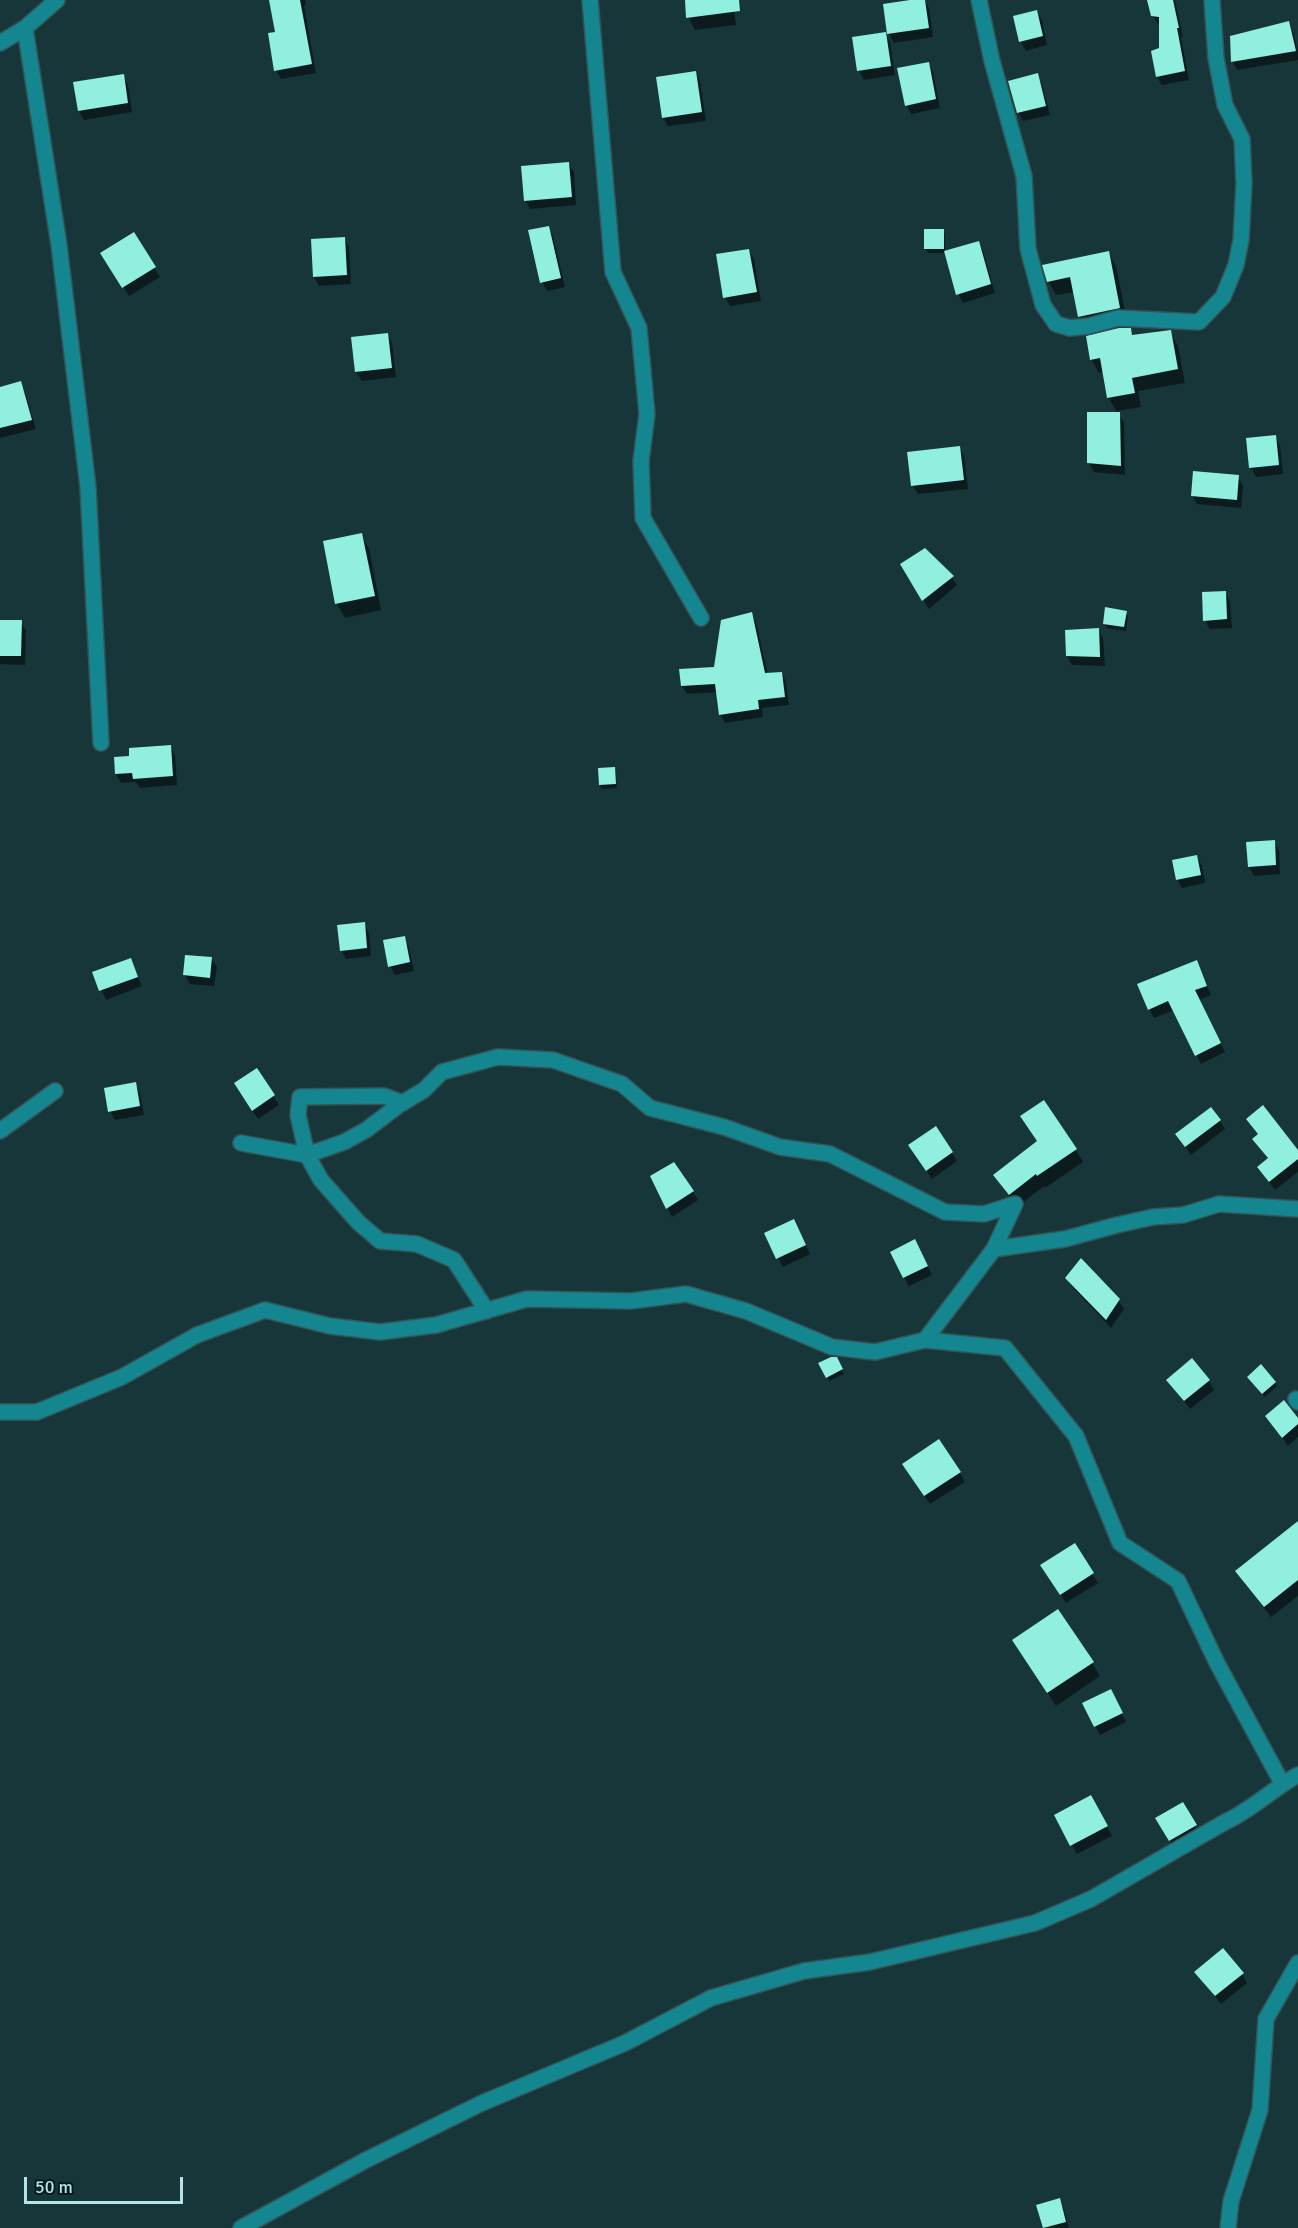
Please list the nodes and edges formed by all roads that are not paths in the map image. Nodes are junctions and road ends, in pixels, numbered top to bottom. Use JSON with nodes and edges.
{"nodes":[{"id":1,"x":57,"y":0,"type":"edge"},
{"id":2,"x":590,"y":0,"type":"edge"},
{"id":3,"x":979,"y":0,"type":"edge"},
{"id":4,"x":1212,"y":0,"type":"edge"},
{"id":5,"x":25,"y":28,"type":"junction"},
{"id":6,"x":0,"y":43,"type":"edge"},
{"id":7,"x":701,"y":618,"type":"dead end"},
{"id":8,"x":101,"y":743,"type":"dead end"},
{"id":9,"x":55,"y":1090,"type":"dead end"},
{"id":10,"x":402,"y":1103,"type":"junction"},
{"id":11,"x":0,"y":1131,"type":"edge"},
{"id":12,"x":241,"y":1143,"type":"dead end"},
{"id":13,"x":307,"y":1155,"type":"junction"},
{"id":14,"x":1298,"y":1209,"type":"edge"},
{"id":15,"x":994,"y":1249,"type":"junction"},
{"id":16,"x":487,"y":1311,"type":"junction"},
{"id":17,"x":925,"y":1340,"type":"junction"},
{"id":18,"x":0,"y":1412,"type":"edge"},
{"id":19,"x":1298,"y":1774,"type":"edge"},
{"id":20,"x":1282,"y":1784,"type":"junction"},
{"id":21,"x":1298,"y":1963,"type":"edge"},
{"id":22,"x":241,"y":2228,"type":"edge"},
{"id":23,"x":1228,"y":2228,"type":"edge"}],
"edges":[{"from":1,"to":5,"type":"street"},
{"from":2,"to":7,"type":"street"},
{"from":3,"to":4,"type":"street"},
{"from":5,"to":6,"type":"street"},
{"from":5,"to":8,"type":"street"},
{"from":9,"to":11,"type":"street"},
{"from":10,"to":13,"type":"street"},
{"from":10,"to":13,"type":"street"},
{"from":10,"to":15,"type":"street"},
{"from":12,"to":13,"type":"street"},
{"from":13,"to":16,"type":"street"},
{"from":14,"to":15,"type":"street"},
{"from":15,"to":17,"type":"street"},
{"from":16,"to":17,"type":"street"},
{"from":16,"to":18,"type":"street"},
{"from":17,"to":20,"type":"street"},
{"from":19,"to":20,"type":"street"},
{"from":20,"to":22,"type":"street"},
{"from":21,"to":23,"type":"street"}]}
